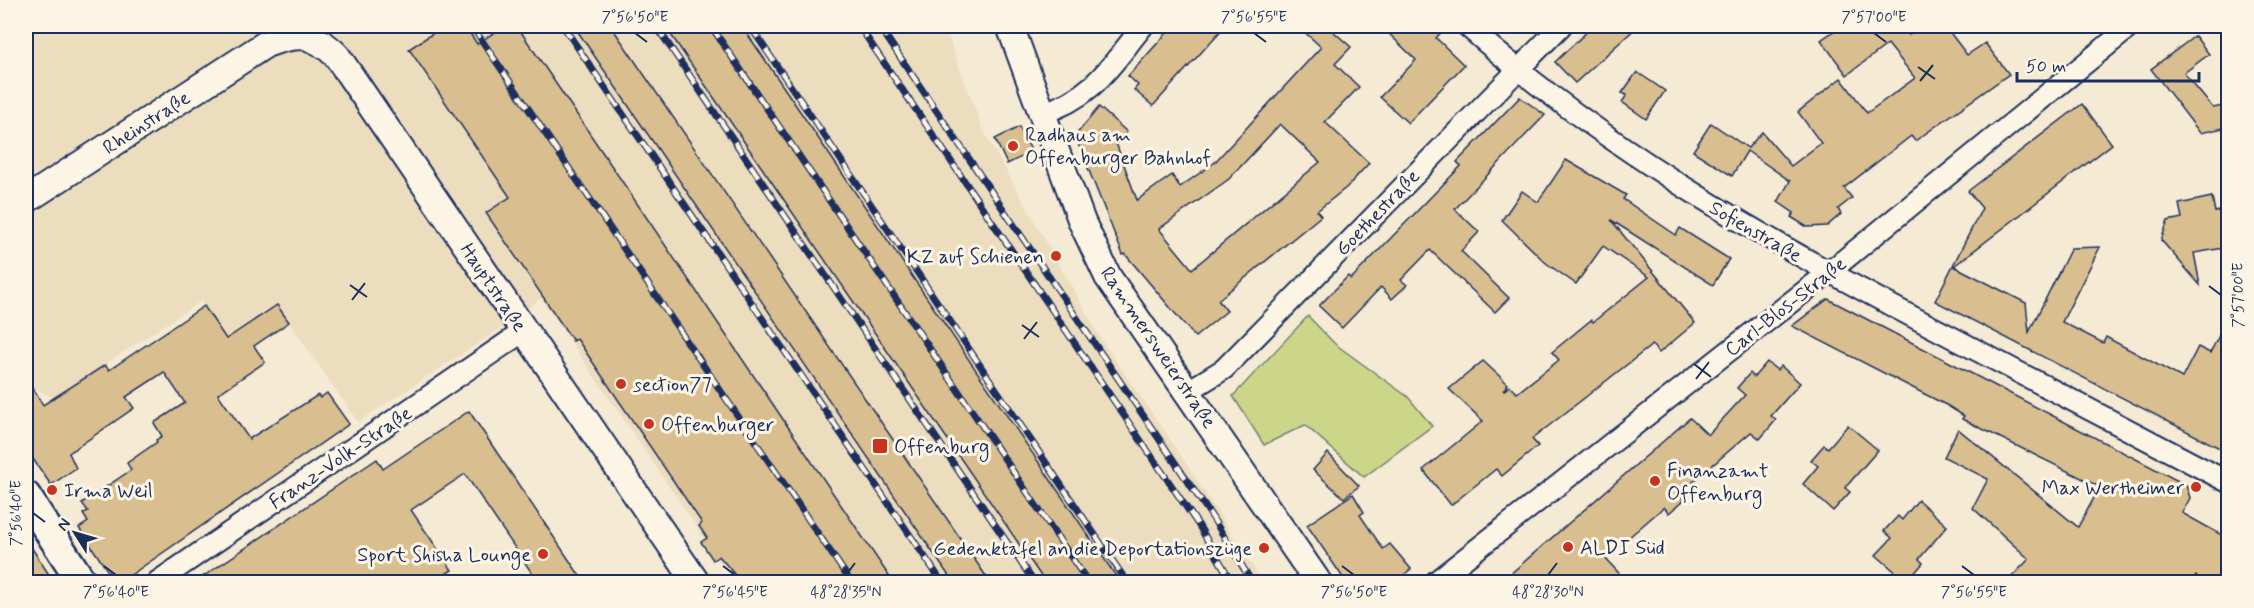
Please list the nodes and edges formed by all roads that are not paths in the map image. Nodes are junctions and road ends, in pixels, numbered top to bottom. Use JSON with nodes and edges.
{"nodes":[{"id":1,"x":1010,"y":26,"type":"edge"},
{"id":2,"x":1143,"y":26,"type":"edge"},
{"id":3,"x":1467,"y":26,"type":"edge"},
{"id":4,"x":1561,"y":26,"type":"edge"},
{"id":5,"x":2131,"y":26,"type":"edge"},
{"id":6,"x":309,"y":31,"type":"edge"},
{"id":7,"x":270,"y":34,"type":"edge"},
{"id":8,"x":1516,"y":69,"type":"junction"},
{"id":9,"x":1042,"y":113,"type":"junction"},
{"id":10,"x":26,"y":200,"type":"edge"},
{"id":11,"x":1828,"y":273,"type":"junction"},
{"id":12,"x":524,"y":331,"type":"junction"},
{"id":13,"x":1188,"y":391,"type":"junction"},
{"id":14,"x":2229,"y":482,"type":"edge"},
{"id":15,"x":26,"y":496,"type":"edge"},
{"id":16,"x":82,"y":582,"type":"edge"},
{"id":17,"x":157,"y":582,"type":"edge"},
{"id":18,"x":696,"y":582,"type":"edge"},
{"id":19,"x":1318,"y":582,"type":"edge"},
{"id":20,"x":1435,"y":582,"type":"edge"}],
"edges":[{"from":1,"to":9,"type":"street","name":"Rammersweierstraße"},
{"from":2,"to":9,"type":"street"},
{"from":3,"to":8,"type":"street","name":"Sofienstraße"},
{"from":4,"to":8,"type":"street","name":"Goethestraße"},
{"from":5,"to":11,"type":"street","name":"Carl-Blos-Straße"},
{"from":6,"to":7,"type":"street","name":"Hauptstraße"},
{"from":6,"to":12,"type":"street","name":"Hauptstraße"},
{"from":7,"to":10,"type":"street","name":"Rheinstraße"},
{"from":8,"to":11,"type":"street","name":"Sofienstraße"},
{"from":8,"to":13,"type":"street","name":"Goethestraße"},
{"from":9,"to":13,"type":"street","name":"Rammersweierstraße"},
{"from":11,"to":14,"type":"street","name":"Sofienstraße"},
{"from":11,"to":20,"type":"street","name":"Carl-Blos-Straße"},
{"from":12,"to":17,"type":"street","name":"Franz-Volk-Straße"},
{"from":12,"to":18,"type":"street","name":"Hauptstraße"},
{"from":13,"to":19,"type":"street","name":"Rammersweierstraße"},
{"from":15,"to":16,"type":"main road"}]}
